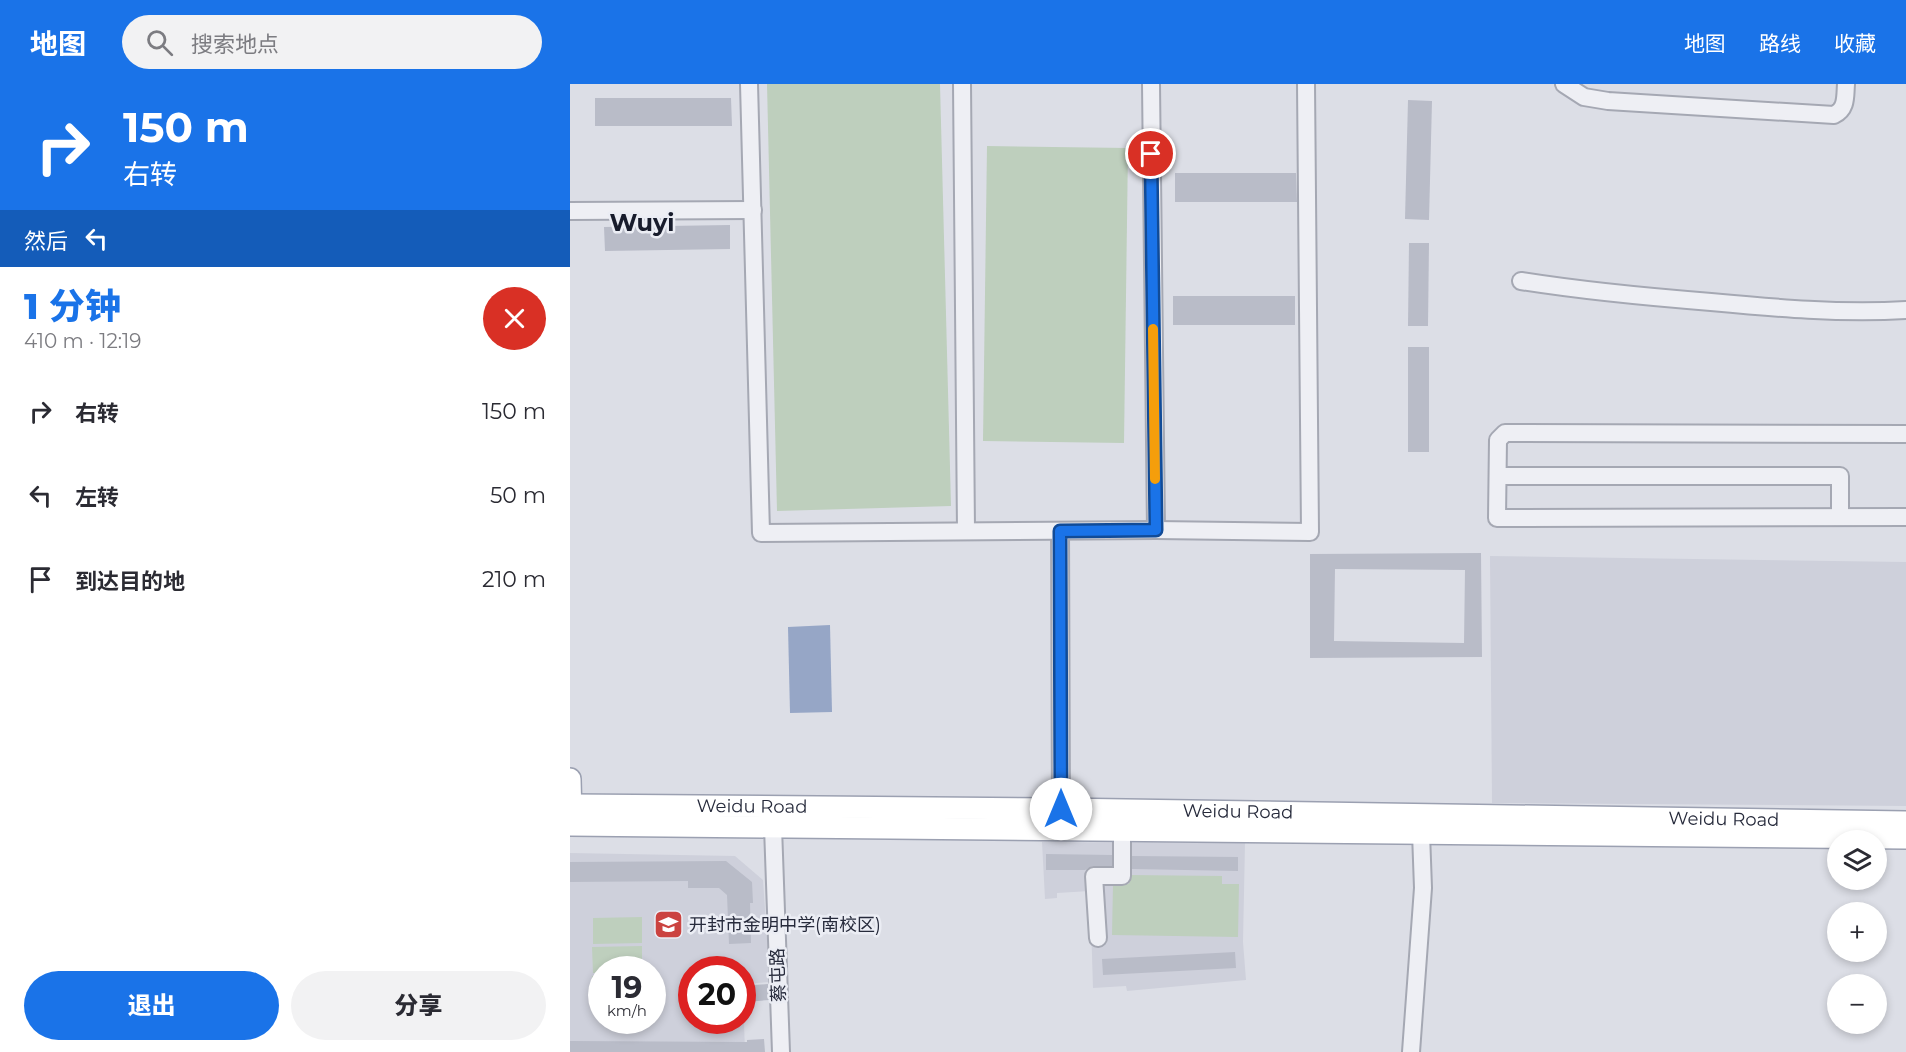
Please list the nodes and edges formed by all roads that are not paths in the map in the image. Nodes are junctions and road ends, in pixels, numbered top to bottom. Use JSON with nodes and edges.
{"nodes":[{"id":1,"x":749,"y":84,"type":"edge"},
{"id":2,"x":962,"y":84,"type":"edge"},
{"id":3,"x":1151,"y":84,"type":"edge"},
{"id":4,"x":1306,"y":84,"type":"edge"},
{"id":5,"x":1564,"y":84,"type":"edge"},
{"id":6,"x":1846,"y":84,"type":"edge"},
{"id":7,"x":753,"y":210,"type":"junction"},
{"id":8,"x":570,"y":211,"type":"edge"},
{"id":9,"x":1521,"y":281,"type":"dead end"},
{"id":10,"x":1906,"y":310,"type":"edge"},
{"id":11,"x":1906,"y":434,"type":"edge"},
{"id":12,"x":1498,"y":476,"type":"junction"},
{"id":13,"x":1840,"y":517,"type":"junction"},
{"id":14,"x":1906,"y":517,"type":"edge"},
{"id":15,"x":1156,"y":530,"type":"junction"},
{"id":16,"x":966,"y":531,"type":"junction"},
{"id":17,"x":1060,"y":531,"type":"junction"},
{"id":18,"x":570,"y":779,"type":"edge"},
{"id":19,"x":1061,"y":809,"type":"junction"},
{"id":20,"x":570,"y":815,"type":"edge"},
{"id":21,"x":1906,"y":822,"type":"edge"},
{"id":22,"x":773,"y":827,"type":"junction"},
{"id":23,"x":1122,"y":830,"type":"junction"},
{"id":24,"x":1421,"y":833,"type":"junction"},
{"id":25,"x":1906,"y":838,"type":"edge"},
{"id":26,"x":1098,"y":938,"type":"dead end"},
{"id":27,"x":781,"y":1052,"type":"edge"},
{"id":28,"x":1411,"y":1052,"type":"edge"}],
"edges":[{"from":1,"to":7,"type":"street"},
{"from":2,"to":16,"type":"street"},
{"from":3,"to":15,"type":"street"},
{"from":4,"to":15,"type":"street"},
{"from":5,"to":6,"type":"street"},
{"from":7,"to":8,"type":"street"},
{"from":7,"to":16,"type":"street"},
{"from":9,"to":10,"type":"street"},
{"from":11,"to":12,"type":"street"},
{"from":12,"to":13,"type":"street"},
{"from":12,"to":13,"type":"street"},
{"from":13,"to":14,"type":"street"},
{"from":15,"to":17,"type":"street"},
{"from":16,"to":17,"type":"street"},
{"from":17,"to":19,"type":"street"},
{"from":18,"to":20,"type":"main road"},
{"from":19,"to":20,"type":"main road","name":"Weidu Road"},
{"from":19,"to":21,"type":"main road","name":"Weidu Road"},
{"from":20,"to":22,"type":"main road","name":"Weidu Road"},
{"from":22,"to":23,"type":"main road","name":"Weidu Road"},
{"from":22,"to":27,"type":"street","name":"蔡屯路"},
{"from":23,"to":24,"type":"main road","name":"Weidu Road"},
{"from":23,"to":26,"type":"street"},
{"from":24,"to":25,"type":"main road","name":"Weidu Road"},
{"from":24,"to":28,"type":"street"}]}
